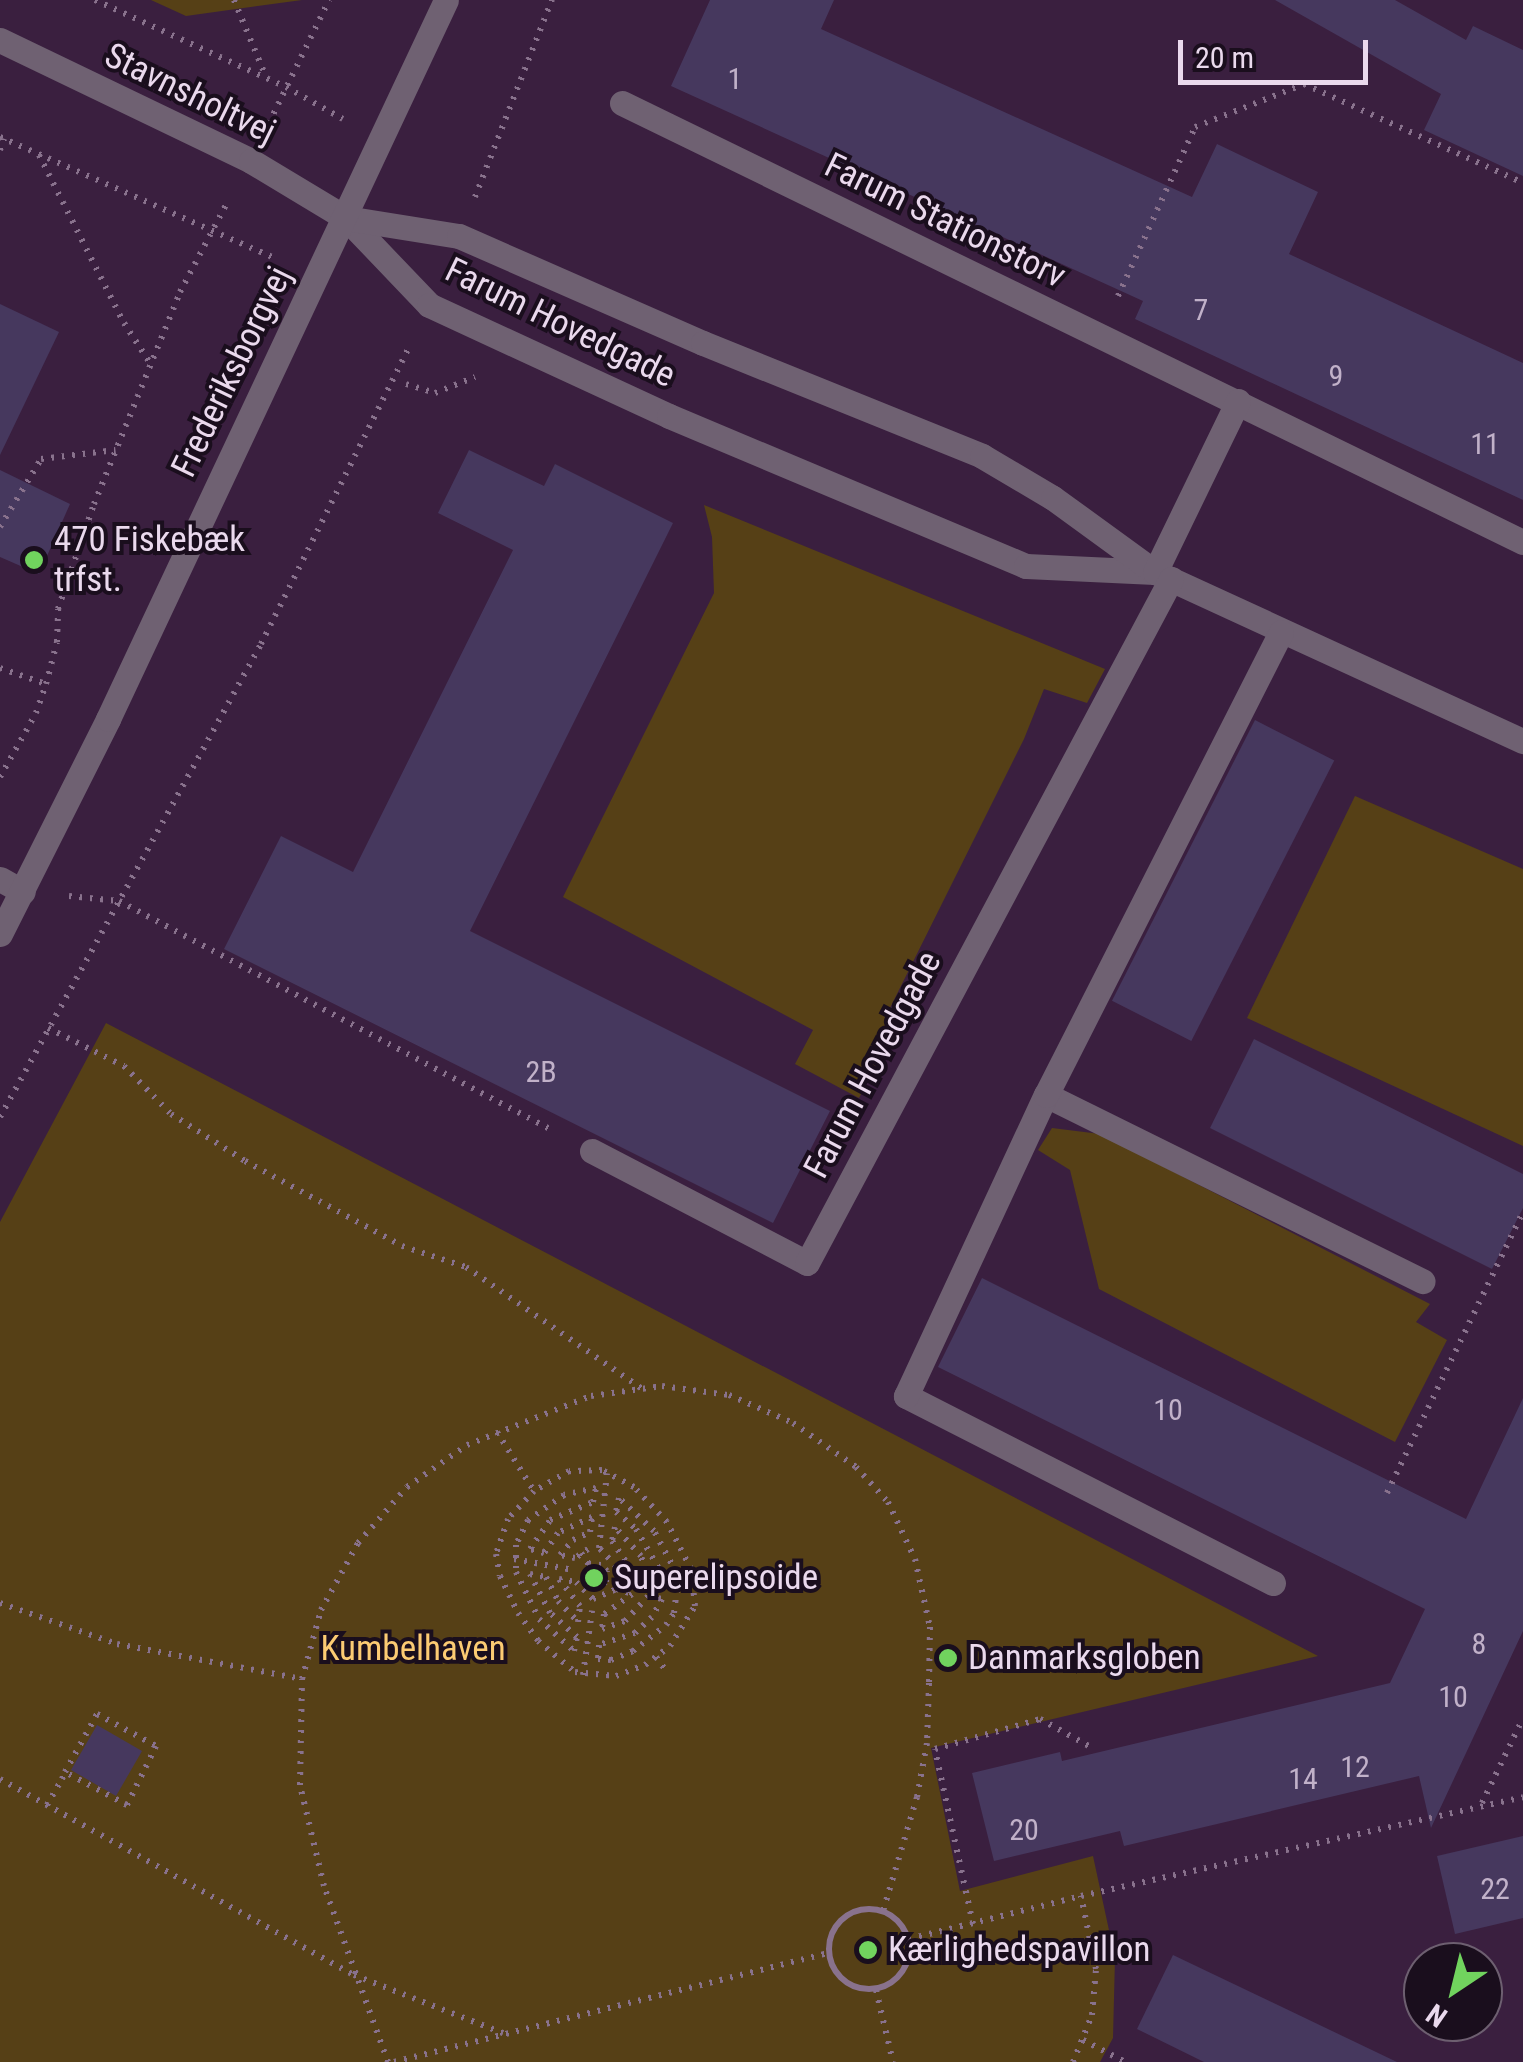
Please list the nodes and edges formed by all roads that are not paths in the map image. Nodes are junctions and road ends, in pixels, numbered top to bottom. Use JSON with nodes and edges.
{"nodes":[{"id":1,"x":446,"y":0,"type":"edge"},
{"id":2,"x":0,"y":40,"type":"edge"},
{"id":3,"x":622,"y":103,"type":"dead end"},
{"id":4,"x":346,"y":218,"type":"junction"},
{"id":5,"x":1238,"y":401,"type":"junction"},
{"id":6,"x":1523,"y":542,"type":"edge"},
{"id":7,"x":1163,"y":576,"type":"junction"},
{"id":8,"x":1281,"y":632,"type":"junction"},
{"id":9,"x":1523,"y":741,"type":"edge"},
{"id":10,"x":0,"y":879,"type":"edge"},
{"id":11,"x":23,"y":892,"type":"junction"},
{"id":12,"x":0,"y":934,"type":"edge"},
{"id":13,"x":1046,"y":1096,"type":"junction"},
{"id":14,"x":592,"y":1151,"type":"road end"},
{"id":15,"x":1423,"y":1281,"type":"dead end"},
{"id":16,"x":1273,"y":1583,"type":"dead end"}],
"edges":[{"from":1,"to":4,"type":"street","name":"Frederiksborgvej"},
{"from":2,"to":4,"type":"street","name":"Stavnsholtvej"},
{"from":3,"to":5,"type":"street","name":"Farum Stationstorv"},
{"from":4,"to":7,"type":"street","name":"Farum Hovedgade"},
{"from":4,"to":7,"type":"street","name":"Farum Hovedgade"},
{"from":4,"to":11,"type":"street","name":"Frederiksborgvej"},
{"from":5,"to":6,"type":"street","name":"Farum Stationstorv"},
{"from":5,"to":7,"type":"street"},
{"from":7,"to":8,"type":"street","name":"Farum Hovedgade"},
{"from":7,"to":14,"type":"street","name":"Farum Hovedgade"},
{"from":8,"to":9,"type":"street","name":"Farum Hovedgade"},
{"from":8,"to":13,"type":"street"},
{"from":10,"to":11,"type":"street"},
{"from":11,"to":12,"type":"street","name":"Frederiksborgvej"},
{"from":13,"to":15,"type":"street"},
{"from":13,"to":16,"type":"street"}]}
